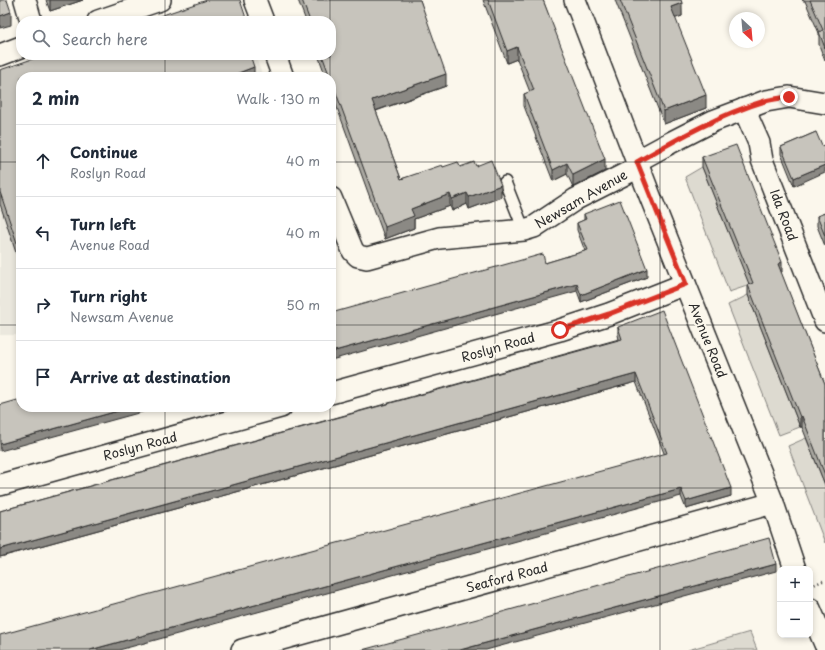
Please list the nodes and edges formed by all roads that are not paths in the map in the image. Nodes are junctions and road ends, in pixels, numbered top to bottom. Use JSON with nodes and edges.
{"nodes":[{"id":1,"x":25,"y":0,"type":"edge"},
{"id":2,"x":160,"y":0,"type":"edge"},
{"id":3,"x":575,"y":0,"type":"edge"},
{"id":4,"x":30,"y":16,"type":"edge"},
{"id":5,"x":113,"y":16,"type":"edge"},
{"id":6,"x":16,"y":49,"type":"edge"},
{"id":7,"x":0,"y":55,"type":"edge"},
{"id":8,"x":277,"y":60,"type":"edge"},
{"id":9,"x":281,"y":72,"type":"edge"},
{"id":10,"x":825,"y":103,"type":"edge"},
{"id":11,"x":744,"y":109,"type":"junction"},
{"id":12,"x":638,"y":164,"type":"junction"},
{"id":13,"x":505,"y":182,"type":"dead end"},
{"id":14,"x":336,"y":210,"type":"edge"},
{"id":15,"x":524,"y":230,"type":"junction"},
{"id":16,"x":686,"y":284,"type":"junction"},
{"id":17,"x":825,"y":321,"type":"edge"},
{"id":18,"x":336,"y":392,"type":"edge"},
{"id":19,"x":263,"y":412,"type":"edge"},
{"id":20,"x":0,"y":485,"type":"edge"},
{"id":21,"x":773,"y":503,"type":"junction"},
{"id":22,"x":794,"y":566,"type":"edge"},
{"id":23,"x":813,"y":616,"type":"edge"},
{"id":24,"x":825,"y":644,"type":"edge"},
{"id":25,"x":242,"y":650,"type":"edge"}],
"edges":[{"from":1,"to":4,"type":"street"},
{"from":2,"to":5,"type":"street"},
{"from":3,"to":12,"type":"street","name":"Avenue Road"},
{"from":6,"to":7,"type":"street"},
{"from":8,"to":9,"type":"street"},
{"from":10,"to":11,"type":"street","name":"Newsam Avenue"},
{"from":11,"to":12,"type":"street","name":"Newsam Avenue"},
{"from":11,"to":17,"type":"street","name":"Ida Road"},
{"from":12,"to":15,"type":"street","name":"Newsam Avenue"},
{"from":12,"to":16,"type":"street","name":"Avenue Road"},
{"from":13,"to":15,"type":"lane"},
{"from":14,"to":15,"type":"street","name":"Newsam Avenue"},
{"from":16,"to":18,"type":"street","name":"Roslyn Road"},
{"from":16,"to":21,"type":"street","name":"Avenue Road"},
{"from":19,"to":20,"type":"street","name":"Roslyn Road"},
{"from":21,"to":22,"type":"street","name":"Avenue Road"},
{"from":21,"to":25,"type":"street","name":"Seaford Road"},
{"from":23,"to":24,"type":"street"}]}
